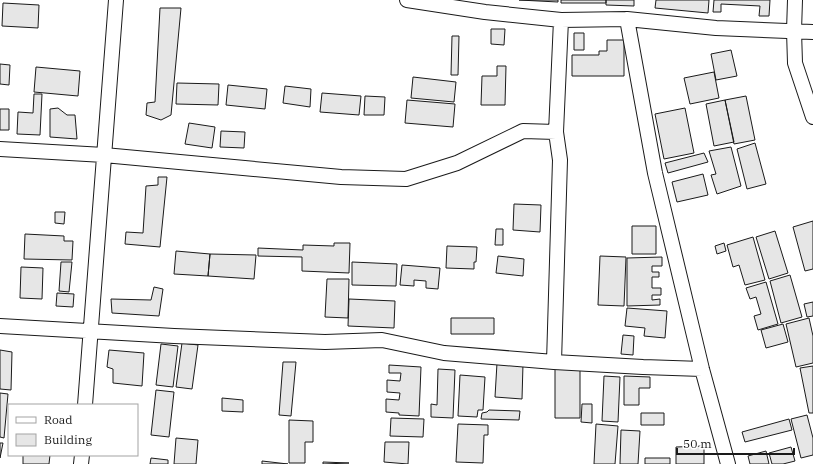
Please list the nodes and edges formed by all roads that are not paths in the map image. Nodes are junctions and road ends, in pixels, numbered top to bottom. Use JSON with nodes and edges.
{"nodes":[{"id":1,"x":116,"y":0,"type":"edge"},
{"id":2,"x":407,"y":0,"type":"edge"},
{"id":3,"x":795,"y":0,"type":"edge"},
{"id":4,"x":627,"y":19,"type":"junction"},
{"id":5,"x":561,"y":20,"type":"junction"},
{"id":6,"x":794,"y":31,"type":"junction"},
{"id":7,"x":813,"y":32,"type":"edge"},
{"id":8,"x":813,"y":117,"type":"edge"},
{"id":9,"x":556,"y":132,"type":"junction"},
{"id":10,"x":0,"y":149,"type":"edge"},
{"id":11,"x":104,"y":155,"type":"junction"},
{"id":12,"x":0,"y":326,"type":"edge"},
{"id":13,"x":91,"y":331,"type":"junction"},
{"id":14,"x":554,"y":362,"type":"junction"},
{"id":15,"x":702,"y":369,"type":"junction"},
{"id":16,"x":86,"y":404,"type":"edge"},
{"id":17,"x":728,"y":464,"type":"edge"}],
"edges":[{"from":1,"to":11,"type":"street"},
{"from":2,"to":5,"type":"street"},
{"from":3,"to":6,"type":"street"},
{"from":4,"to":5,"type":"street"},
{"from":4,"to":6,"type":"street"},
{"from":4,"to":15,"type":"street"},
{"from":5,"to":9,"type":"street"},
{"from":6,"to":7,"type":"street"},
{"from":6,"to":8,"type":"street"},
{"from":9,"to":11,"type":"street"},
{"from":9,"to":14,"type":"street"},
{"from":10,"to":11,"type":"street"},
{"from":11,"to":13,"type":"street"},
{"from":12,"to":13,"type":"street"},
{"from":13,"to":14,"type":"street"},
{"from":13,"to":16,"type":"street"},
{"from":14,"to":15,"type":"street"},
{"from":15,"to":17,"type":"street"}]}
